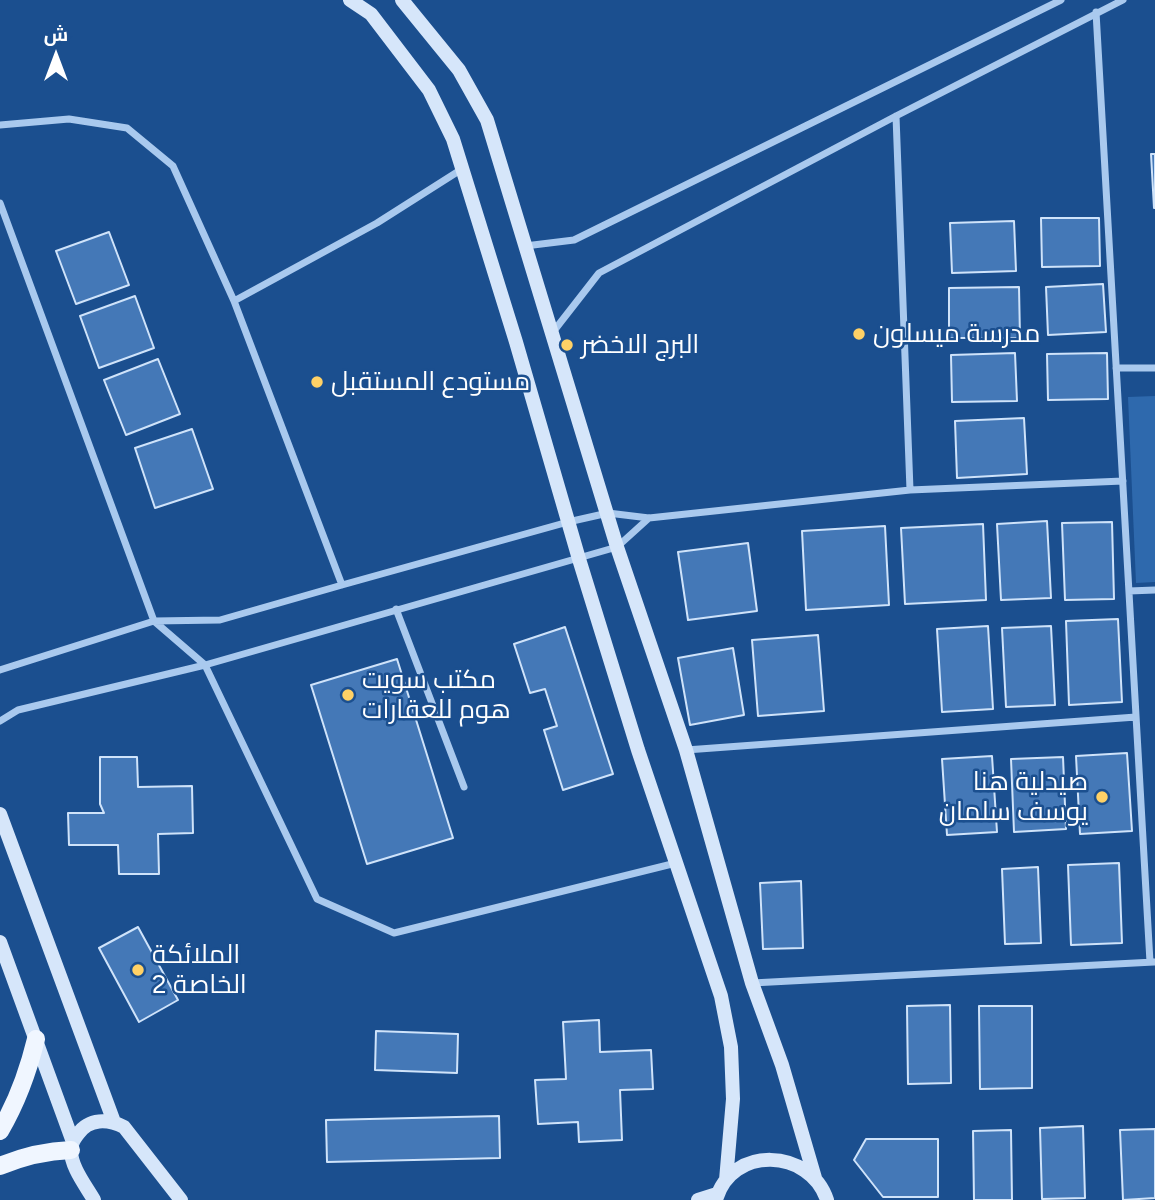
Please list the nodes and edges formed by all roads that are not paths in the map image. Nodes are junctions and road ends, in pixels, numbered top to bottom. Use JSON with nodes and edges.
{"nodes":[{"id":1,"x":351,"y":0,"type":"edge"},
{"id":2,"x":402,"y":0,"type":"edge"},
{"id":3,"x":1061,"y":0,"type":"edge"},
{"id":4,"x":1123,"y":0,"type":"edge"},
{"id":5,"x":1096,"y":12,"type":"junction"},
{"id":6,"x":896,"y":116,"type":"junction"},
{"id":7,"x":0,"y":125,"type":"edge"},
{"id":8,"x":462,"y":169,"type":"junction"},
{"id":9,"x":0,"y":203,"type":"edge"},
{"id":10,"x":525,"y":246,"type":"junction"},
{"id":11,"x":234,"y":301,"type":"junction"},
{"id":12,"x":552,"y":332,"type":"junction"},
{"id":13,"x":1116,"y":368,"type":"junction"},
{"id":14,"x":1155,"y":368,"type":"edge"},
{"id":15,"x":1123,"y":481,"type":"junction"},
{"id":16,"x":910,"y":490,"type":"junction"},
{"id":17,"x":608,"y":513,"type":"junction"},
{"id":18,"x":649,"y":518,"type":"junction"},
{"id":19,"x":568,"y":522,"type":"junction"},
{"id":20,"x":617,"y":547,"type":"junction"},
{"id":21,"x":579,"y":559,"type":"junction"},
{"id":22,"x":342,"y":585,"type":"junction"},
{"id":23,"x":1155,"y":590,"type":"edge"},
{"id":24,"x":1129,"y":591,"type":"junction"},
{"id":25,"x":396,"y":609,"type":"junction"},
{"id":26,"x":154,"y":621,"type":"junction"},
{"id":27,"x":205,"y":665,"type":"junction"},
{"id":28,"x":0,"y":670,"type":"edge"},
{"id":29,"x":1136,"y":717,"type":"junction"},
{"id":30,"x":0,"y":721,"type":"edge"},
{"id":31,"x":686,"y":750,"type":"junction"},
{"id":32,"x":464,"y":788,"type":"dead end"},
{"id":33,"x":0,"y":814,"type":"edge"},
{"id":34,"x":676,"y":863,"type":"junction"},
{"id":35,"x":0,"y":942,"type":"edge"},
{"id":36,"x":1153,"y":962,"type":"edge"},
{"id":37,"x":752,"y":983,"type":"junction"},
{"id":38,"x":36,"y":1039,"type":"junction"},
{"id":39,"x":114,"y":1122,"type":"junction"},
{"id":40,"x":0,"y":1131,"type":"edge"},
{"id":41,"x":72,"y":1146,"type":"junction"},
{"id":42,"x":0,"y":1166,"type":"edge"},
{"id":43,"x":816,"y":1178,"type":"junction"},
{"id":44,"x":726,"y":1180,"type":"junction"},
{"id":45,"x":717,"y":1197,"type":"edge"},
{"id":46,"x":94,"y":1200,"type":"edge"},
{"id":47,"x":181,"y":1200,"type":"edge"},
{"id":48,"x":698,"y":1200,"type":"edge"},
{"id":49,"x":827,"y":1200,"type":"edge"}],
"edges":[{"from":1,"to":8,"type":"street"},
{"from":2,"to":10,"type":"street"},
{"from":3,"to":10,"type":"street"},
{"from":4,"to":5,"type":"street"},
{"from":5,"to":6,"type":"street"},
{"from":5,"to":13,"type":"street"},
{"from":6,"to":12,"type":"street"},
{"from":6,"to":16,"type":"street"},
{"from":7,"to":11,"type":"street"},
{"from":8,"to":11,"type":"street"},
{"from":8,"to":19,"type":"street"},
{"from":9,"to":26,"type":"street"},
{"from":10,"to":12,"type":"street"},
{"from":11,"to":22,"type":"street"},
{"from":12,"to":17,"type":"street"},
{"from":13,"to":14,"type":"street"},
{"from":13,"to":15,"type":"street"},
{"from":15,"to":16,"type":"street"},
{"from":15,"to":24,"type":"street"},
{"from":16,"to":18,"type":"street"},
{"from":17,"to":18,"type":"street"},
{"from":17,"to":19,"type":"street"},
{"from":17,"to":20,"type":"street"},
{"from":18,"to":20,"type":"street"},
{"from":19,"to":21,"type":"street"},
{"from":19,"to":22,"type":"street"},
{"from":20,"to":21,"type":"street"},
{"from":20,"to":31,"type":"street"},
{"from":21,"to":25,"type":"street"},
{"from":21,"to":34,"type":"street"},
{"from":22,"to":26,"type":"street"},
{"from":23,"to":24,"type":"street"},
{"from":24,"to":29,"type":"street"},
{"from":25,"to":27,"type":"street"},
{"from":25,"to":32,"type":"street"},
{"from":26,"to":27,"type":"street"},
{"from":26,"to":28,"type":"street"},
{"from":27,"to":30,"type":"street"},
{"from":27,"to":34,"type":"street"},
{"from":29,"to":31,"type":"street"},
{"from":29,"to":36,"type":"street"},
{"from":31,"to":37,"type":"street"},
{"from":33,"to":39,"type":"street"},
{"from":34,"to":44,"type":"street"},
{"from":35,"to":38,"type":"street"},
{"from":36,"to":37,"type":"street"},
{"from":37,"to":43,"type":"street"},
{"from":38,"to":40,"type":"main road"},
{"from":38,"to":41,"type":"street"},
{"from":39,"to":41,"type":"street"},
{"from":39,"to":47,"type":"street"},
{"from":41,"to":42,"type":"main road"},
{"from":41,"to":46,"type":"street"},
{"from":43,"to":44,"type":"street"},
{"from":43,"to":49,"type":"street"},
{"from":44,"to":45,"type":"street"},
{"from":45,"to":48,"type":"street"}]}
